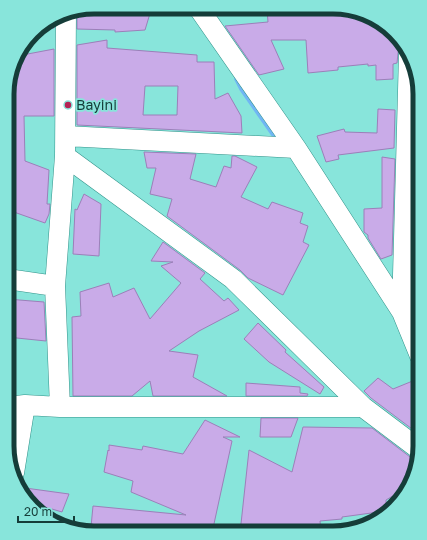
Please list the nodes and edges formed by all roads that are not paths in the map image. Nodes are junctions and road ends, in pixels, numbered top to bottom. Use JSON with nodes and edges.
{"nodes":[{"id":1,"x":203,"y":14,"type":"edge"},
{"id":2,"x":66,"y":19,"type":"edge"},
{"id":3,"x":409,"y":70,"type":"edge"},
{"id":4,"x":66,"y":136,"type":"junction"},
{"id":5,"x":296,"y":148,"type":"junction"},
{"id":6,"x":65,"y":156,"type":"junction"},
{"id":7,"x":14,"y":280,"type":"edge"},
{"id":8,"x":55,"y":286,"type":"junction"},
{"id":9,"x":411,"y":314,"type":"edge"},
{"id":10,"x":16,"y":406,"type":"edge"},
{"id":11,"x":60,"y":407,"type":"junction"},
{"id":12,"x":363,"y":407,"type":"junction"},
{"id":13,"x":413,"y":445,"type":"edge"},
{"id":14,"x":15,"y":452,"type":"edge"}],
"edges":[{"from":1,"to":5,"type":"street"},
{"from":2,"to":4,"type":"street"},
{"from":3,"to":9,"type":"street"},
{"from":4,"to":5,"type":"street"},
{"from":4,"to":6,"type":"street"},
{"from":5,"to":9,"type":"street"},
{"from":6,"to":8,"type":"street"},
{"from":6,"to":12,"type":"street"},
{"from":7,"to":8,"type":"street"},
{"from":8,"to":11,"type":"street"},
{"from":10,"to":11,"type":"street"},
{"from":10,"to":14,"type":"street"},
{"from":11,"to":12,"type":"street"},
{"from":12,"to":13,"type":"street"}]}
